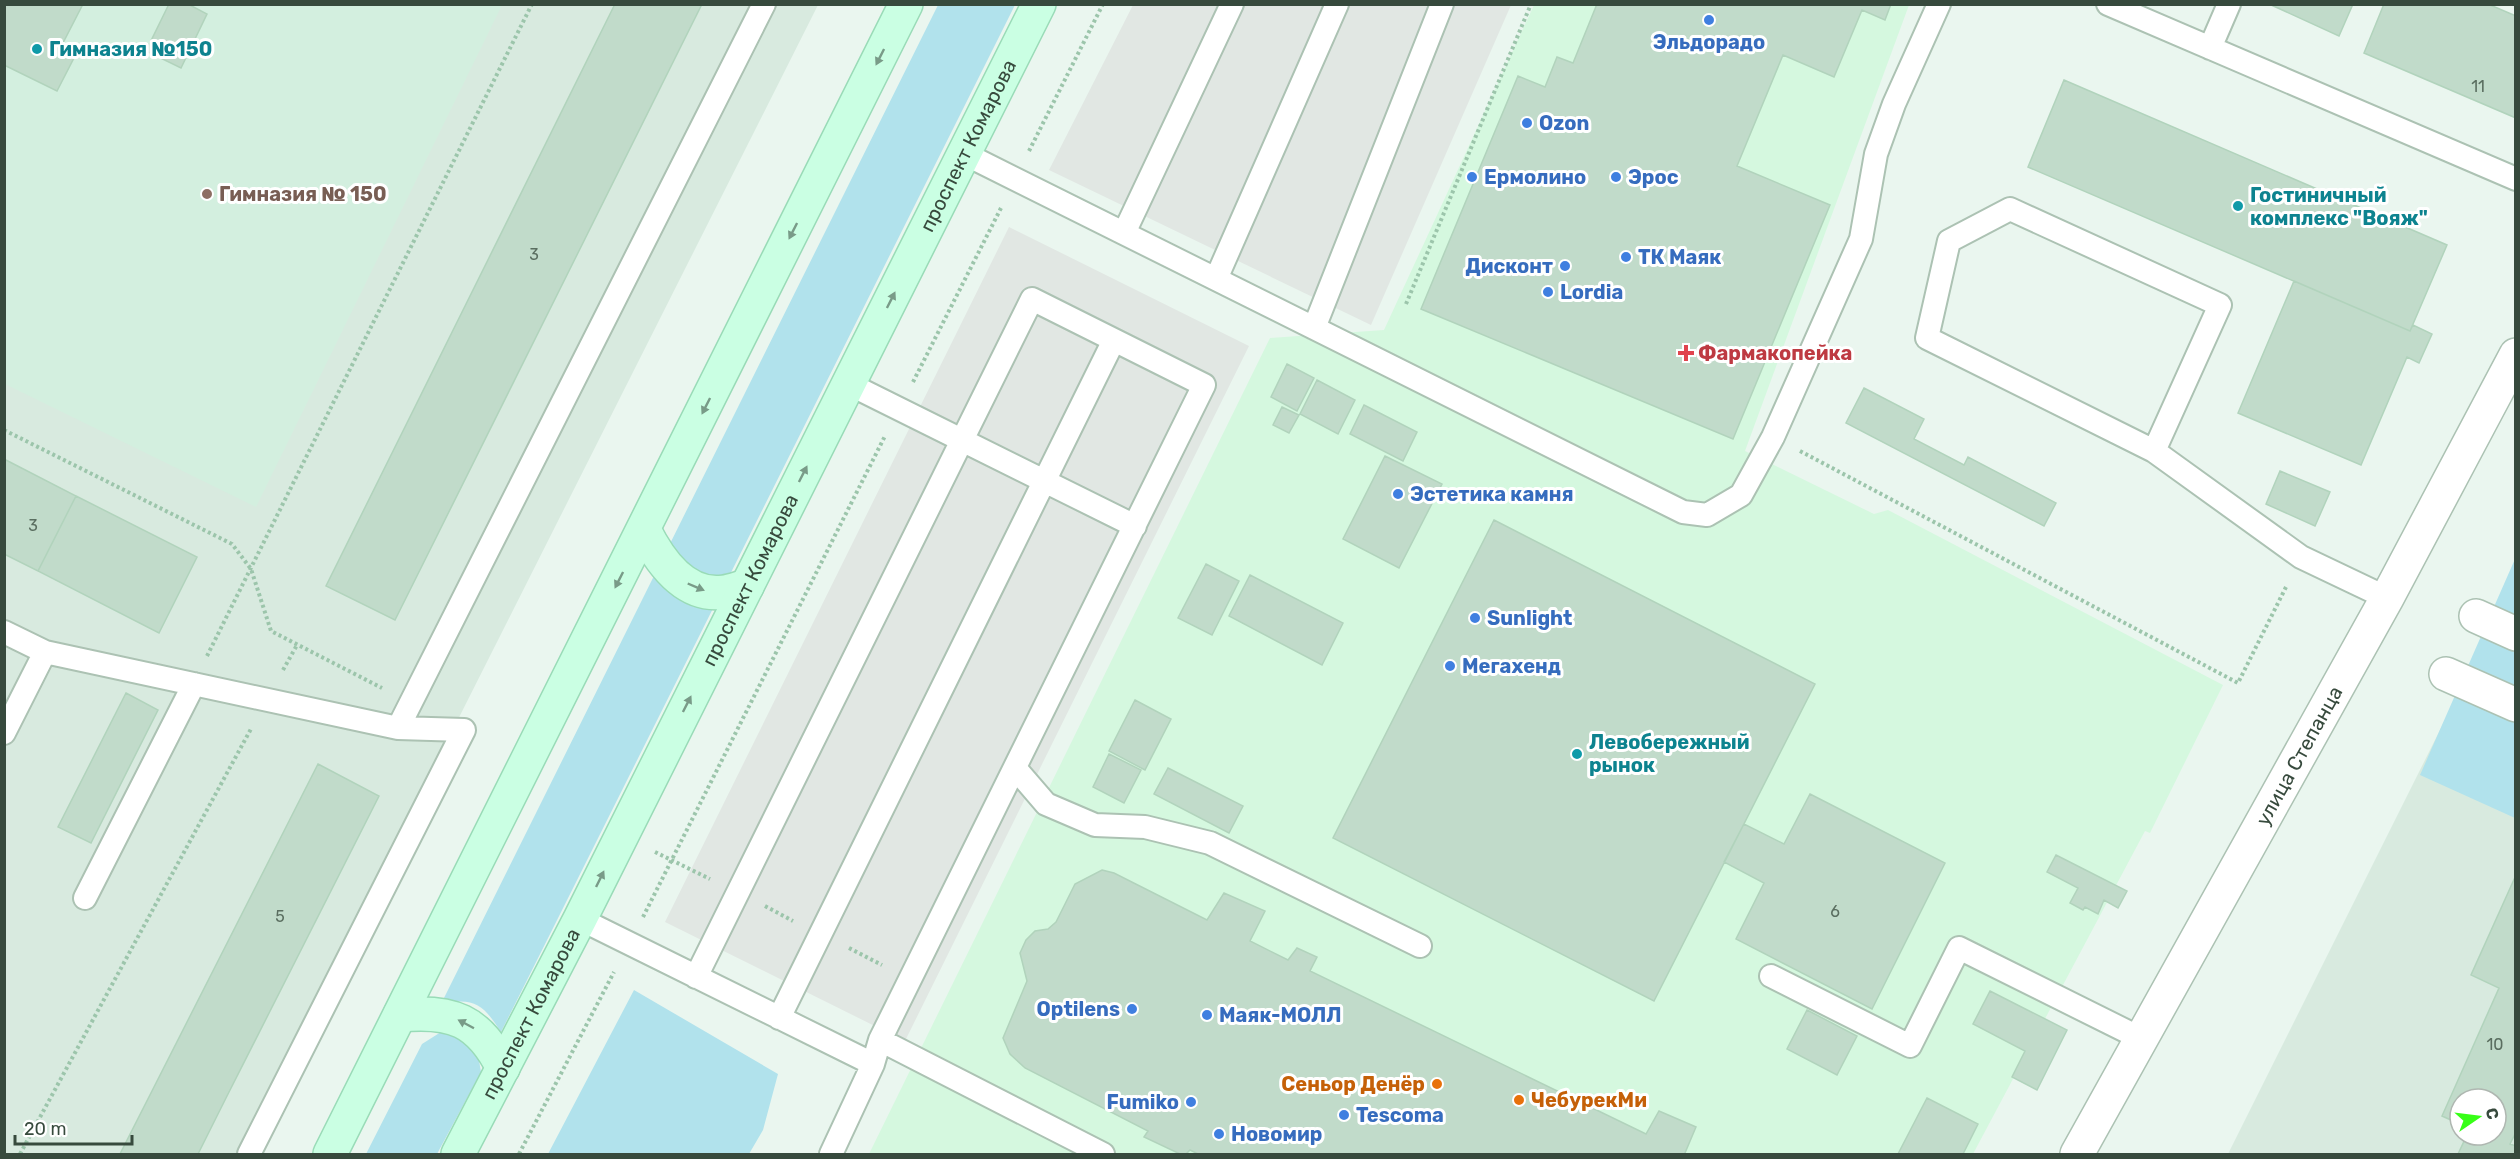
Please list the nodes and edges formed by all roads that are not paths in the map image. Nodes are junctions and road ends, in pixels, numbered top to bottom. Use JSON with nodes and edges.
{"nodes":[{"id":1,"x":764,"y":4,"type":"edge"},
{"id":2,"x":906,"y":4,"type":"edge"},
{"id":3,"x":1039,"y":4,"type":"edge"},
{"id":4,"x":1232,"y":4,"type":"edge"},
{"id":5,"x":1337,"y":4,"type":"edge"},
{"id":6,"x":1442,"y":4,"type":"edge"},
{"id":7,"x":1939,"y":4,"type":"edge"},
{"id":8,"x":2108,"y":4,"type":"edge"},
{"id":9,"x":2229,"y":4,"type":"edge"},
{"id":10,"x":2210,"y":48,"type":"junction"},
{"id":11,"x":965,"y":154,"type":"junction"},
{"id":12,"x":2516,"y":179,"type":"edge"},
{"id":13,"x":1124,"y":233,"type":"junction"},
{"id":14,"x":1216,"y":279,"type":"junction"},
{"id":15,"x":1314,"y":328,"type":"junction"},
{"id":16,"x":1114,"y":340,"type":"junction"},
{"id":17,"x":2516,"y":355,"type":"edge"},
{"id":18,"x":849,"y":384,"type":"junction"},
{"id":19,"x":962,"y":440,"type":"junction"},
{"id":20,"x":2154,"y":451,"type":"junction"},
{"id":21,"x":1045,"y":481,"type":"junction"},
{"id":22,"x":1135,"y":526,"type":"junction"},
{"id":23,"x":644,"y":530,"type":"junction"},
{"id":24,"x":747,"y":586,"type":"junction"},
{"id":25,"x":2387,"y":598,"type":"junction"},
{"id":26,"x":2476,"y":616,"type":"dead end"},
{"id":27,"x":4,"y":632,"type":"edge"},
{"id":28,"x":2516,"y":634,"type":"edge"},
{"id":29,"x":45,"y":652,"type":"junction"},
{"id":30,"x":2446,"y":674,"type":"dead end"},
{"id":31,"x":194,"y":684,"type":"junction"},
{"id":32,"x":2516,"y":705,"type":"edge"},
{"id":33,"x":398,"y":728,"type":"junction"},
{"id":34,"x":4,"y":732,"type":"edge"},
{"id":35,"x":1015,"y":768,"type":"junction"},
{"id":36,"x":85,"y":898,"type":"dead end"},
{"id":37,"x":580,"y":919,"type":"junction"},
{"id":38,"x":1420,"y":946,"type":"dead end"},
{"id":39,"x":1772,"y":976,"type":"dead end"},
{"id":40,"x":696,"y":977,"type":"junction"},
{"id":41,"x":400,"y":1015,"type":"junction"},
{"id":42,"x":779,"y":1018,"type":"junction"},
{"id":43,"x":2140,"y":1038,"type":"junction"},
{"id":44,"x":880,"y":1040,"type":"junction"},
{"id":45,"x":873,"y":1064,"type":"junction"},
{"id":46,"x":503,"y":1068,"type":"junction"},
{"id":47,"x":249,"y":1155,"type":"edge"},
{"id":48,"x":330,"y":1155,"type":"edge"},
{"id":49,"x":458,"y":1155,"type":"edge"},
{"id":50,"x":831,"y":1155,"type":"edge"},
{"id":51,"x":1103,"y":1155,"type":"edge"},
{"id":52,"x":2077,"y":1155,"type":"edge"}],
"edges":[{"from":1,"to":33,"type":"lane"},
{"from":2,"to":23,"type":"main road","one_way":true},
{"from":3,"to":11,"type":"main road","name":"проспект Комарова"},
{"from":4,"to":13,"type":"lane"},
{"from":5,"to":14,"type":"lane"},
{"from":6,"to":15,"type":"lane"},
{"from":7,"to":15,"type":"lane"},
{"from":8,"to":10,"type":"lane"},
{"from":9,"to":10,"type":"lane"},
{"from":10,"to":12,"type":"lane"},
{"from":11,"to":13,"type":"lane"},
{"from":18,"to":11,"type":"main road","name":"проспект Комарова","one_way":true},
{"from":13,"to":14,"type":"lane"},
{"from":14,"to":15,"type":"lane"},
{"from":16,"to":19,"type":"lane"},
{"from":16,"to":21,"type":"lane"},
{"from":16,"to":22,"type":"lane"},
{"from":17,"to":25,"type":"street","name":"улица Степанца"},
{"from":18,"to":19,"type":"lane"},
{"from":24,"to":18,"type":"main road","name":"проспект Комарова","one_way":true},
{"from":19,"to":21,"type":"lane"},
{"from":19,"to":40,"type":"lane"},
{"from":20,"to":20,"type":"lane"},
{"from":20,"to":25,"type":"lane"},
{"from":21,"to":22,"type":"lane"},
{"from":21,"to":42,"type":"lane"},
{"from":22,"to":35,"type":"lane"},
{"from":23,"to":24,"type":"main road","one_way":true},
{"from":23,"to":41,"type":"main road","one_way":true},
{"from":37,"to":24,"type":"main road","name":"проспект Комарова","one_way":true},
{"from":25,"to":43,"type":"street","name":"улица Степанца"},
{"from":26,"to":28,"type":"street"},
{"from":27,"to":29,"type":"lane"},
{"from":29,"to":31,"type":"lane"},
{"from":29,"to":34,"type":"lane"},
{"from":30,"to":32,"type":"street"},
{"from":31,"to":33,"type":"lane"},
{"from":31,"to":36,"type":"lane"},
{"from":33,"to":47,"type":"lane"},
{"from":35,"to":38,"type":"lane"},
{"from":35,"to":44,"type":"lane"},
{"from":37,"to":40,"type":"lane"},
{"from":37,"to":46,"type":"main road","name":"проспект Комарова"},
{"from":39,"to":43,"type":"lane"},
{"from":40,"to":42,"type":"lane"},
{"from":46,"to":41,"type":"main road","one_way":true},
{"from":41,"to":48,"type":"main road"},
{"from":42,"to":45,"type":"lane"},
{"from":43,"to":52,"type":"street","name":"улица Степанца"},
{"from":44,"to":45,"type":"lane"},
{"from":44,"to":51,"type":"lane"},
{"from":45,"to":50,"type":"lane"},
{"from":46,"to":49,"type":"main road","name":"проспект Комарова"}]}
